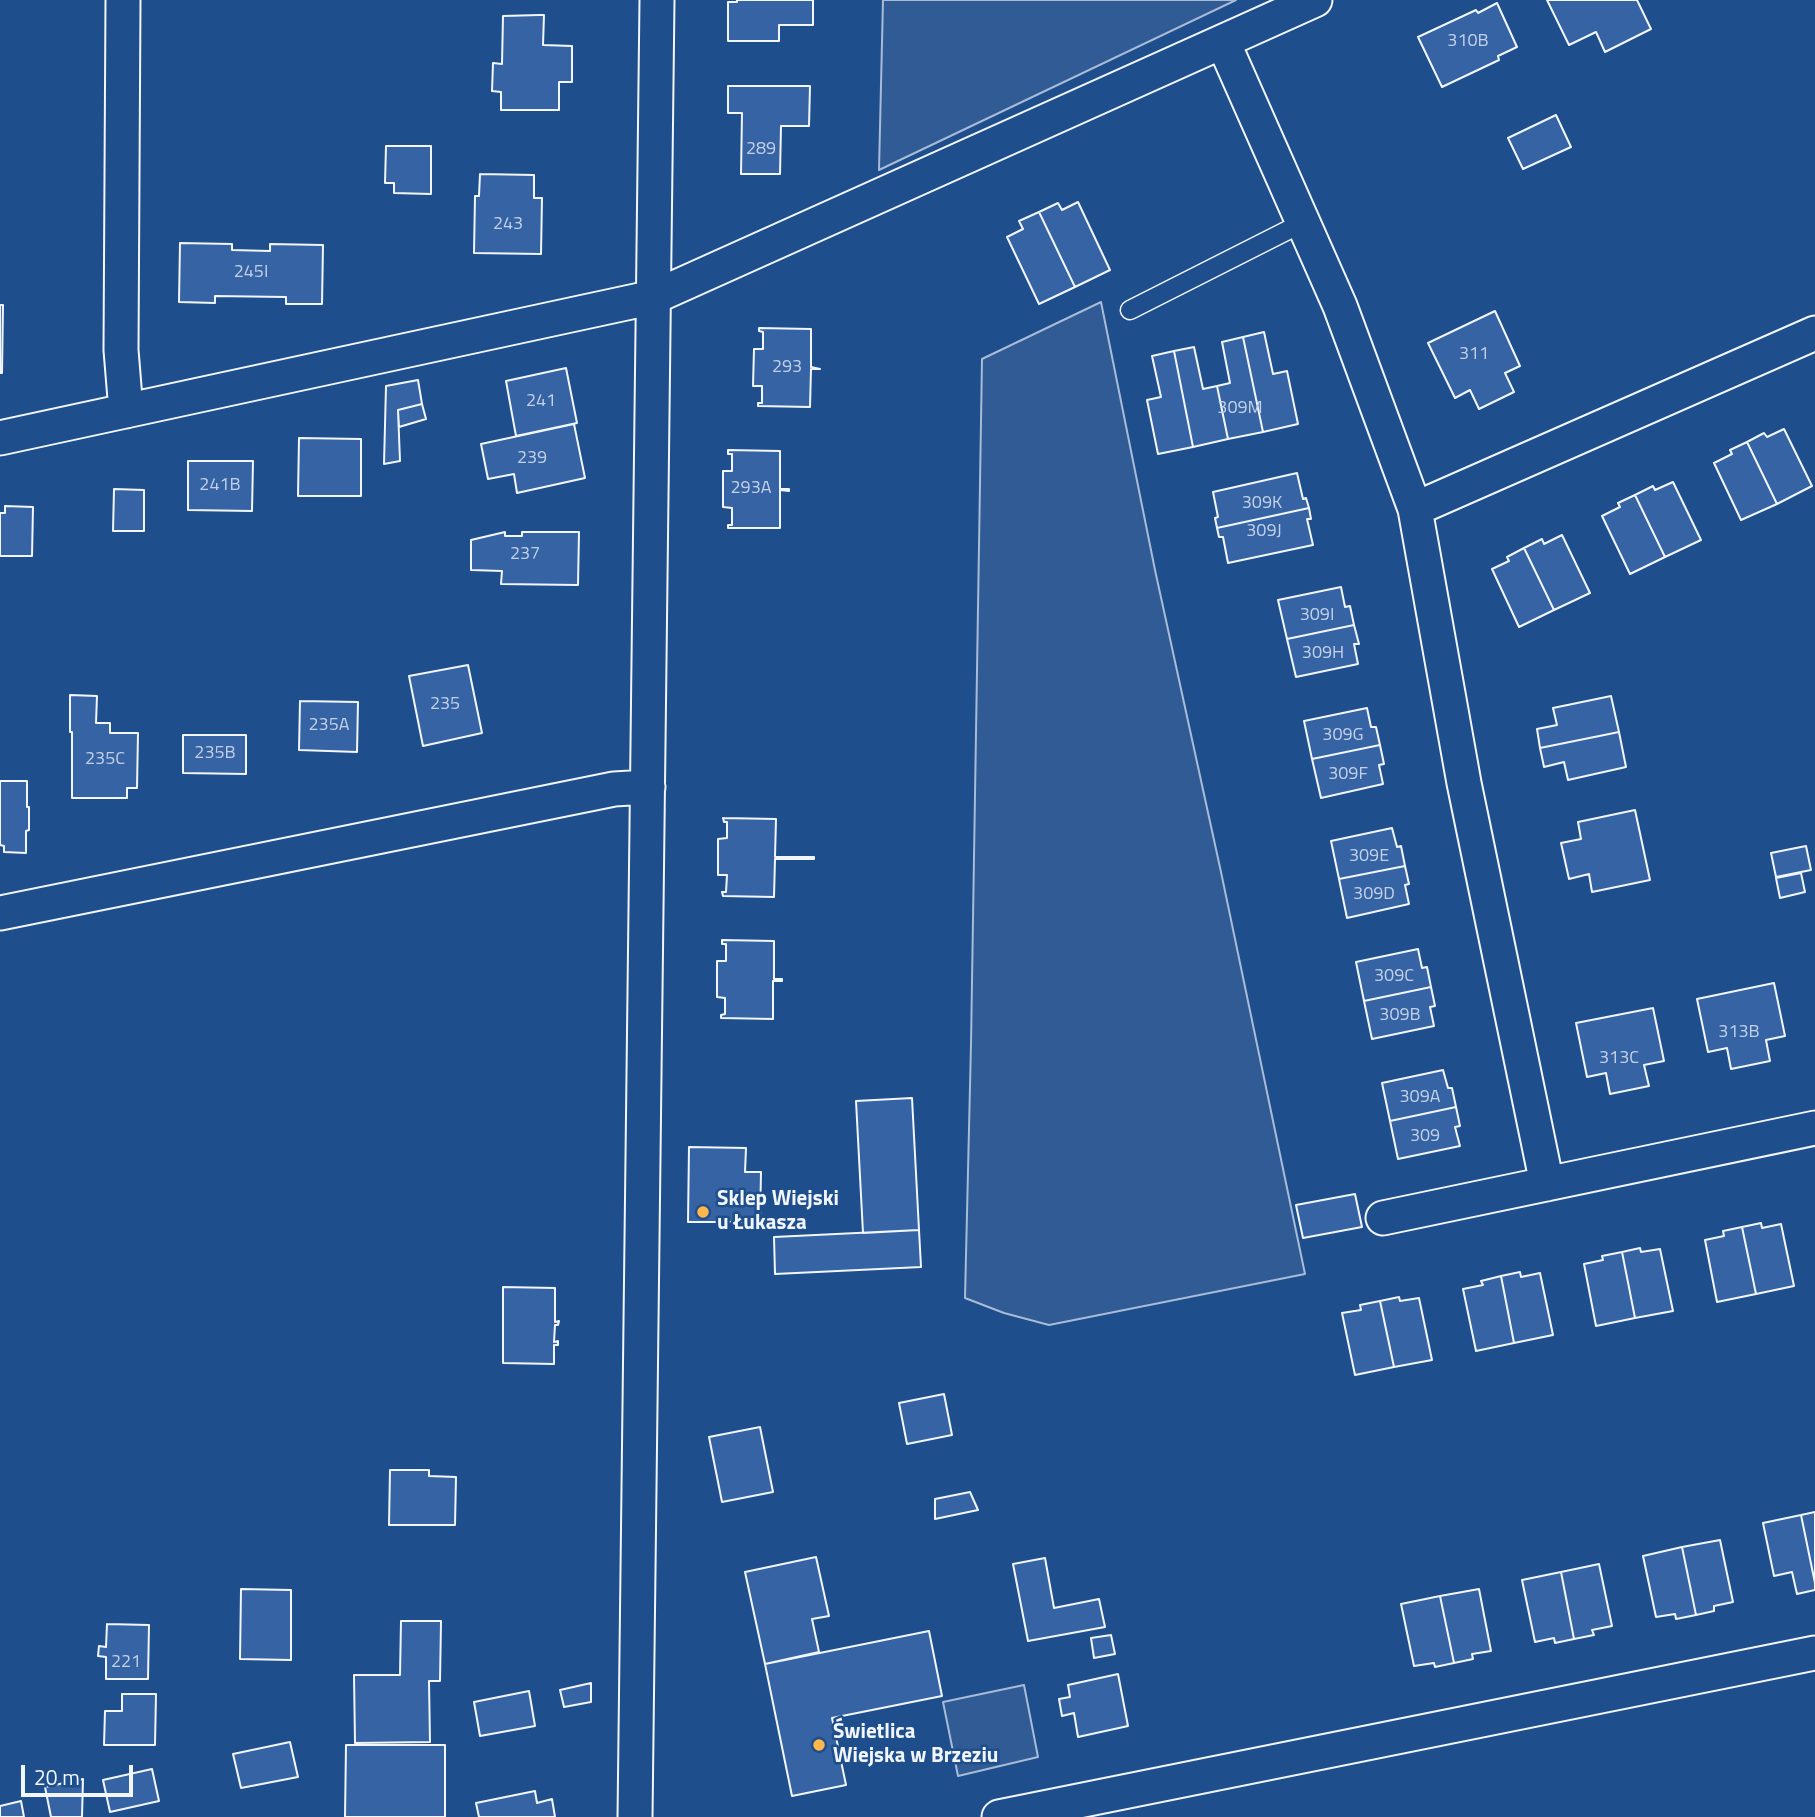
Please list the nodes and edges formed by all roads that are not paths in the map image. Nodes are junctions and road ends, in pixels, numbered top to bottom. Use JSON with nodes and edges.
{"nodes":[{"id":1,"x":123,"y":0,"type":"edge"},
{"id":2,"x":657,"y":0,"type":"edge"},
{"id":3,"x":1315,"y":0,"type":"edge"},
{"id":4,"x":1223,"y":42,"type":"junction"},
{"id":5,"x":1304,"y":222,"type":"junction"},
{"id":6,"x":654,"y":297,"type":"junction"},
{"id":7,"x":1130,"y":310,"type":"dead end"},
{"id":8,"x":1815,"y":333,"type":"edge"},
{"id":9,"x":126,"y":411,"type":"junction"},
{"id":10,"x":0,"y":438,"type":"edge"},
{"id":11,"x":1415,"y":509,"type":"junction"},
{"id":12,"x":648,"y":787,"type":"junction"},
{"id":13,"x":0,"y":913,"type":"edge"},
{"id":14,"x":1815,"y":1128,"type":"edge"},
{"id":15,"x":1547,"y":1184,"type":"junction"},
{"id":16,"x":1382,"y":1218,"type":"dead end"},
{"id":17,"x":1815,"y":1653,"type":"edge"},
{"id":18,"x":635,"y":1817,"type":"edge"},
{"id":19,"x":999,"y":1817,"type":"edge"}],
"edges":[{"from":1,"to":9,"type":"street"},
{"from":2,"to":6,"type":"street"},
{"from":3,"to":4,"type":"street"},
{"from":4,"to":5,"type":"street"},
{"from":4,"to":6,"type":"street"},
{"from":5,"to":7,"type":"lane"},
{"from":5,"to":11,"type":"street"},
{"from":6,"to":9,"type":"street"},
{"from":6,"to":12,"type":"street"},
{"from":8,"to":11,"type":"street"},
{"from":9,"to":10,"type":"street"},
{"from":11,"to":15,"type":"street"},
{"from":12,"to":13,"type":"street"},
{"from":12,"to":18,"type":"street"},
{"from":14,"to":15,"type":"street"},
{"from":15,"to":16,"type":"street"},
{"from":17,"to":19,"type":"street"}]}
